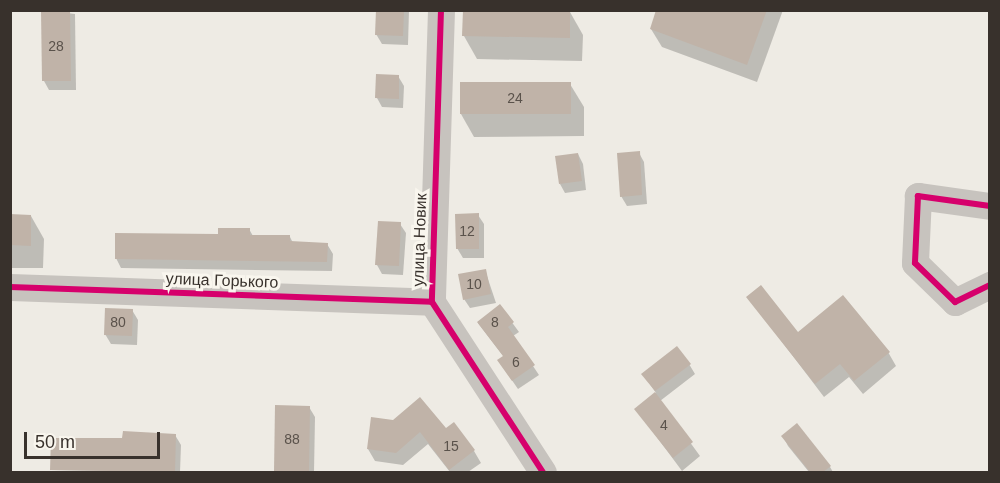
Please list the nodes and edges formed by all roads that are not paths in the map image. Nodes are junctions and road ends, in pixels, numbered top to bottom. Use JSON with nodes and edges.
{"nodes":[{"id":1,"x":441,"y":10,"type":"edge"},
{"id":2,"x":990,"y":206,"type":"edge"},
{"id":3,"x":990,"y":285,"type":"edge"},
{"id":4,"x":10,"y":286,"type":"edge"},
{"id":5,"x":432,"y":302,"type":"junction"},
{"id":6,"x":543,"y":472,"type":"edge"}],
"edges":[{"from":1,"to":5,"type":"street","name":"улица Новик"},
{"from":2,"to":3,"type":"street"},
{"from":4,"to":5,"type":"street","name":"улица Горького"},
{"from":5,"to":6,"type":"street","name":"улица Новик"}]}
